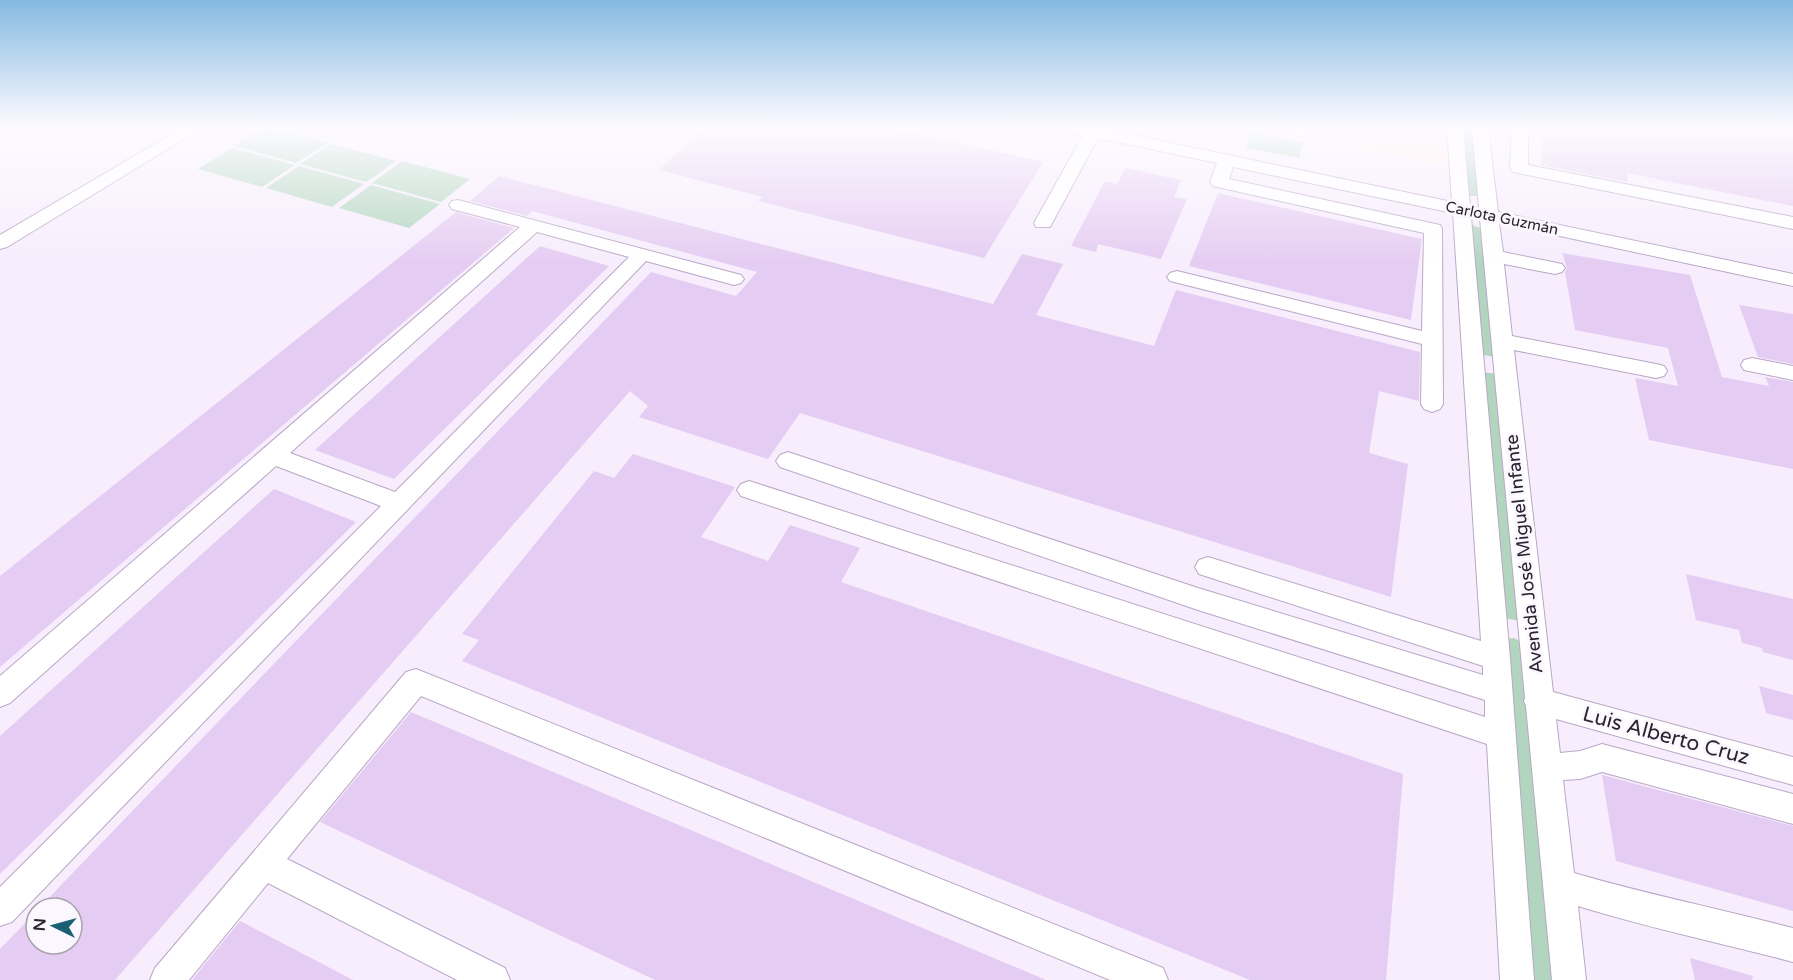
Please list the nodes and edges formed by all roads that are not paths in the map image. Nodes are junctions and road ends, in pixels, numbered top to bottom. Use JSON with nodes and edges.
{"nodes":[{"id":1,"x":119,"y":173,"type":"edge"},
{"id":2,"x":1071,"y":173,"type":"edge"},
{"id":3,"x":1234,"y":173,"type":"edge"},
{"id":4,"x":1285,"y":173,"type":"edge"},
{"id":5,"x":1458,"y":173,"type":"edge"},
{"id":6,"x":1485,"y":173,"type":"edge"},
{"id":7,"x":1543,"y":173,"type":"edge"},
{"id":8,"x":458,"y":205,"type":"dead end"},
{"id":9,"x":1461,"y":210,"type":"junction"},
{"id":10,"x":1489,"y":216,"type":"junction"},
{"id":11,"x":1043,"y":223,"type":"dead end"},
{"id":12,"x":1793,"y":223,"type":"edge"},
{"id":13,"x":534,"y":225,"type":"junction"},
{"id":14,"x":0,"y":243,"type":"edge"},
{"id":15,"x":643,"y":254,"type":"junction"},
{"id":16,"x":1492,"y":256,"type":"junction"},
{"id":17,"x":1554,"y":268,"type":"dead end"},
{"id":18,"x":1177,"y":277,"type":"dead end"},
{"id":19,"x":734,"y":279,"type":"dead end"},
{"id":20,"x":1793,"y":280,"type":"edge"},
{"id":21,"x":1432,"y":340,"type":"junction"},
{"id":22,"x":1503,"y":341,"type":"junction"},
{"id":23,"x":1473,"y":364,"type":"junction"},
{"id":24,"x":1752,"y":365,"type":"dead end"},
{"id":25,"x":1506,"y":371,"type":"junction"},
{"id":26,"x":1656,"y":371,"type":"dead end"},
{"id":27,"x":1793,"y":373,"type":"edge"},
{"id":28,"x":1432,"y":404,"type":"dead end"},
{"id":29,"x":272,"y":455,"type":"junction"},
{"id":30,"x":788,"y":461,"type":"dead end"},
{"id":31,"x":749,"y":490,"type":"dead end"},
{"id":32,"x":399,"y":503,"type":"junction"},
{"id":33,"x":1208,"y":567,"type":"dead end"},
{"id":34,"x":1496,"y":658,"type":"junction"},
{"id":35,"x":1498,"y":692,"type":"junction"},
{"id":36,"x":0,"y":693,"type":"edge"},
{"id":37,"x":1538,"y":701,"type":"junction"},
{"id":38,"x":1500,"y":735,"type":"junction"},
{"id":39,"x":1546,"y":768,"type":"junction"},
{"id":40,"x":1793,"y":771,"type":"edge"},
{"id":41,"x":1793,"y":809,"type":"edge"},
{"id":42,"x":263,"y":864,"type":"junction"},
{"id":43,"x":1558,"y":884,"type":"junction"},
{"id":44,"x":0,"y":910,"type":"edge"},
{"id":45,"x":1793,"y":945,"type":"edge"},
{"id":46,"x":167,"y":980,"type":"edge"},
{"id":47,"x":493,"y":980,"type":"edge"},
{"id":48,"x":1151,"y":980,"type":"edge"},
{"id":49,"x":1517,"y":980,"type":"edge"},
{"id":50,"x":1569,"y":980,"type":"edge"}],
"edges":[{"from":1,"to":14,"type":"street"},
{"from":2,"to":11,"type":"street"},
{"from":3,"to":21,"type":"street"},
{"from":4,"to":9,"type":"street","name":"Carlota Guzmán"},
{"from":5,"to":9,"type":"street","name":"Avenida José Miguel Infante"},
{"from":6,"to":10,"type":"street","name":"Avenida José Miguel Infante"},
{"from":7,"to":12,"type":"street"},
{"from":8,"to":13,"type":"street"},
{"from":9,"to":10,"type":"street","name":"Carlota Guzmán"},
{"from":9,"to":23,"type":"street","name":"Avenida José Miguel Infante"},
{"from":10,"to":16,"type":"street","name":"Avenida José Miguel Infante"},
{"from":10,"to":20,"type":"street","name":"Carlota Guzmán"},
{"from":13,"to":15,"type":"street"},
{"from":13,"to":29,"type":"street"},
{"from":15,"to":19,"type":"street"},
{"from":15,"to":32,"type":"street"},
{"from":16,"to":17,"type":"street"},
{"from":16,"to":22,"type":"street","name":"Avenida José Miguel Infante"},
{"from":18,"to":21,"type":"street"},
{"from":21,"to":28,"type":"street"},
{"from":22,"to":25,"type":"street","name":"Avenida José Miguel Infante"},
{"from":22,"to":26,"type":"street"},
{"from":23,"to":25,"type":"street"},
{"from":23,"to":34,"type":"street","name":"Avenida José Miguel Infante"},
{"from":24,"to":27,"type":"street"},
{"from":25,"to":37,"type":"street","name":"Avenida José Miguel Infante"},
{"from":29,"to":32,"type":"street"},
{"from":29,"to":36,"type":"street"},
{"from":30,"to":35,"type":"street"},
{"from":31,"to":38,"type":"street"},
{"from":32,"to":44,"type":"street"},
{"from":33,"to":34,"type":"street"},
{"from":34,"to":35,"type":"street","name":"Avenida José Miguel Infante"},
{"from":35,"to":38,"type":"street","name":"Avenida José Miguel Infante"},
{"from":37,"to":39,"type":"street","name":"Avenida José Miguel Infante"},
{"from":37,"to":40,"type":"street","name":"Luis Alberto Cruz"},
{"from":38,"to":49,"type":"street","name":"Avenida José Miguel Infante"},
{"from":39,"to":41,"type":"street"},
{"from":39,"to":43,"type":"street","name":"Avenida José Miguel Infante"},
{"from":42,"to":46,"type":"street"},
{"from":42,"to":47,"type":"street"},
{"from":42,"to":48,"type":"street"},
{"from":43,"to":45,"type":"street"},
{"from":43,"to":50,"type":"street","name":"Avenida José Miguel Infante"}]}
